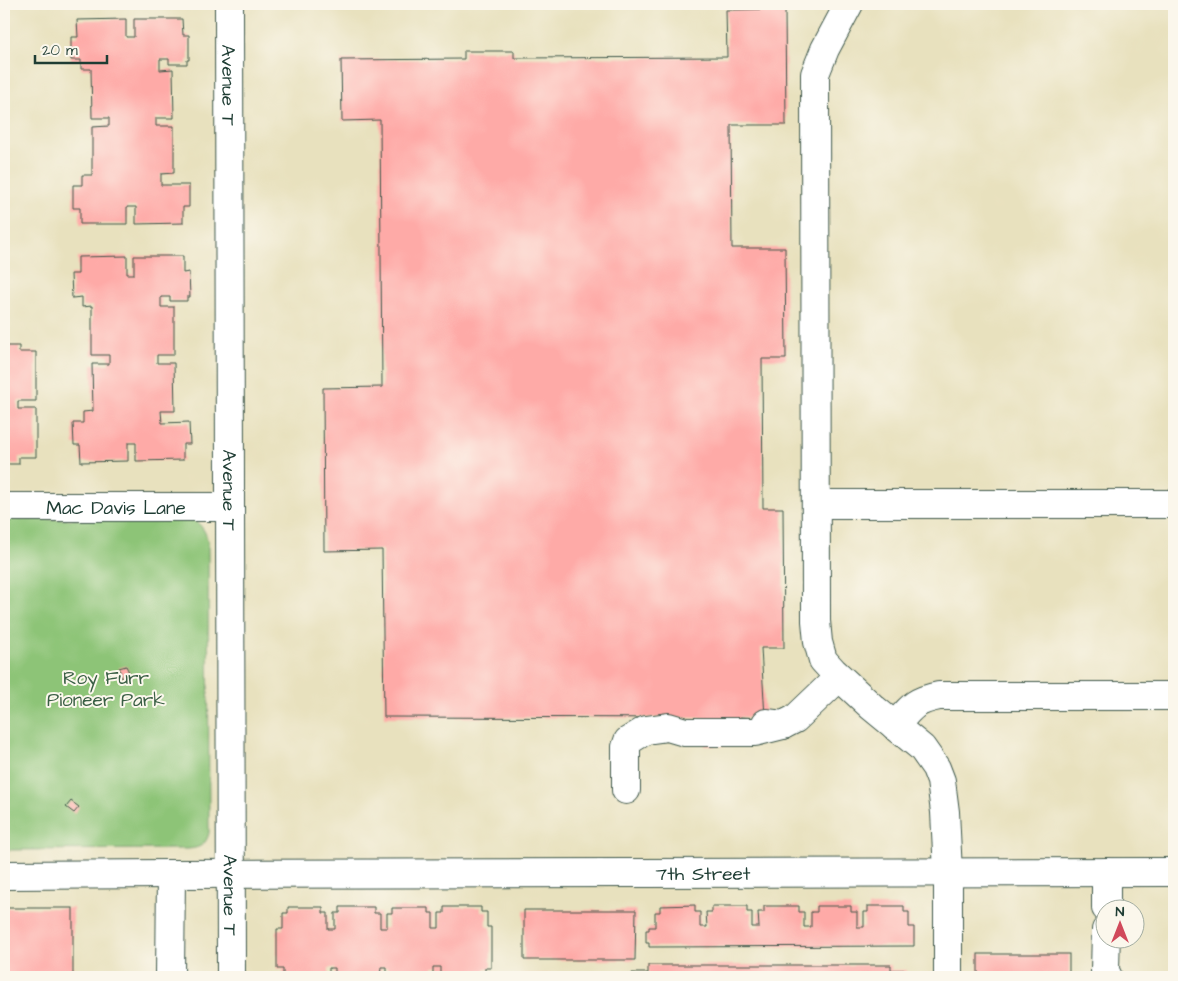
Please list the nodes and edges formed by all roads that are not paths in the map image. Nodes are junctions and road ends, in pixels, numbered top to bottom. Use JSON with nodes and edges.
{"nodes":[{"id":1,"x":229,"y":4,"type":"edge"},
{"id":2,"x":849,"y":4,"type":"edge"},
{"id":3,"x":816,"y":504,"type":"junction"},
{"id":4,"x":1174,"y":504,"type":"edge"},
{"id":5,"x":4,"y":507,"type":"edge"},
{"id":6,"x":230,"y":507,"type":"junction"},
{"id":7,"x":838,"y":677,"type":"junction"},
{"id":8,"x":1174,"y":696,"type":"edge"},
{"id":9,"x":895,"y":726,"type":"junction"},
{"id":10,"x":626,"y":790,"type":"dead end"},
{"id":11,"x":948,"y":872,"type":"junction"},
{"id":12,"x":1106,"y":872,"type":"junction"},
{"id":13,"x":1174,"y":872,"type":"edge"},
{"id":14,"x":170,"y":874,"type":"junction"},
{"id":15,"x":231,"y":874,"type":"junction"},
{"id":16,"x":4,"y":875,"type":"edge"},
{"id":17,"x":1106,"y":898,"type":"edge"},
{"id":18,"x":1106,"y":948,"type":"edge"},
{"id":19,"x":170,"y":977,"type":"edge"},
{"id":20,"x":231,"y":977,"type":"edge"},
{"id":21,"x":948,"y":977,"type":"edge"},
{"id":22,"x":1108,"y":977,"type":"edge"}],
"edges":[{"from":1,"to":6,"type":"street","name":"Avenue T"},
{"from":2,"to":3,"type":"street"},
{"from":3,"to":4,"type":"street"},
{"from":3,"to":7,"type":"street"},
{"from":5,"to":6,"type":"street","name":"Mac Davis Lane"},
{"from":6,"to":15,"type":"street","name":"Avenue T"},
{"from":7,"to":9,"type":"street"},
{"from":7,"to":10,"type":"street"},
{"from":8,"to":9,"type":"street"},
{"from":9,"to":11,"type":"street"},
{"from":11,"to":12,"type":"street","name":"7th Street"},
{"from":11,"to":15,"type":"street","name":"7th Street"},
{"from":11,"to":21,"type":"street"},
{"from":12,"to":13,"type":"street","name":"7th Street"},
{"from":12,"to":17,"type":"street"},
{"from":14,"to":15,"type":"street","name":"7th Street"},
{"from":14,"to":16,"type":"street","name":"7th Street"},
{"from":14,"to":19,"type":"street"},
{"from":15,"to":20,"type":"street","name":"Avenue T"},
{"from":18,"to":22,"type":"street"}]}
